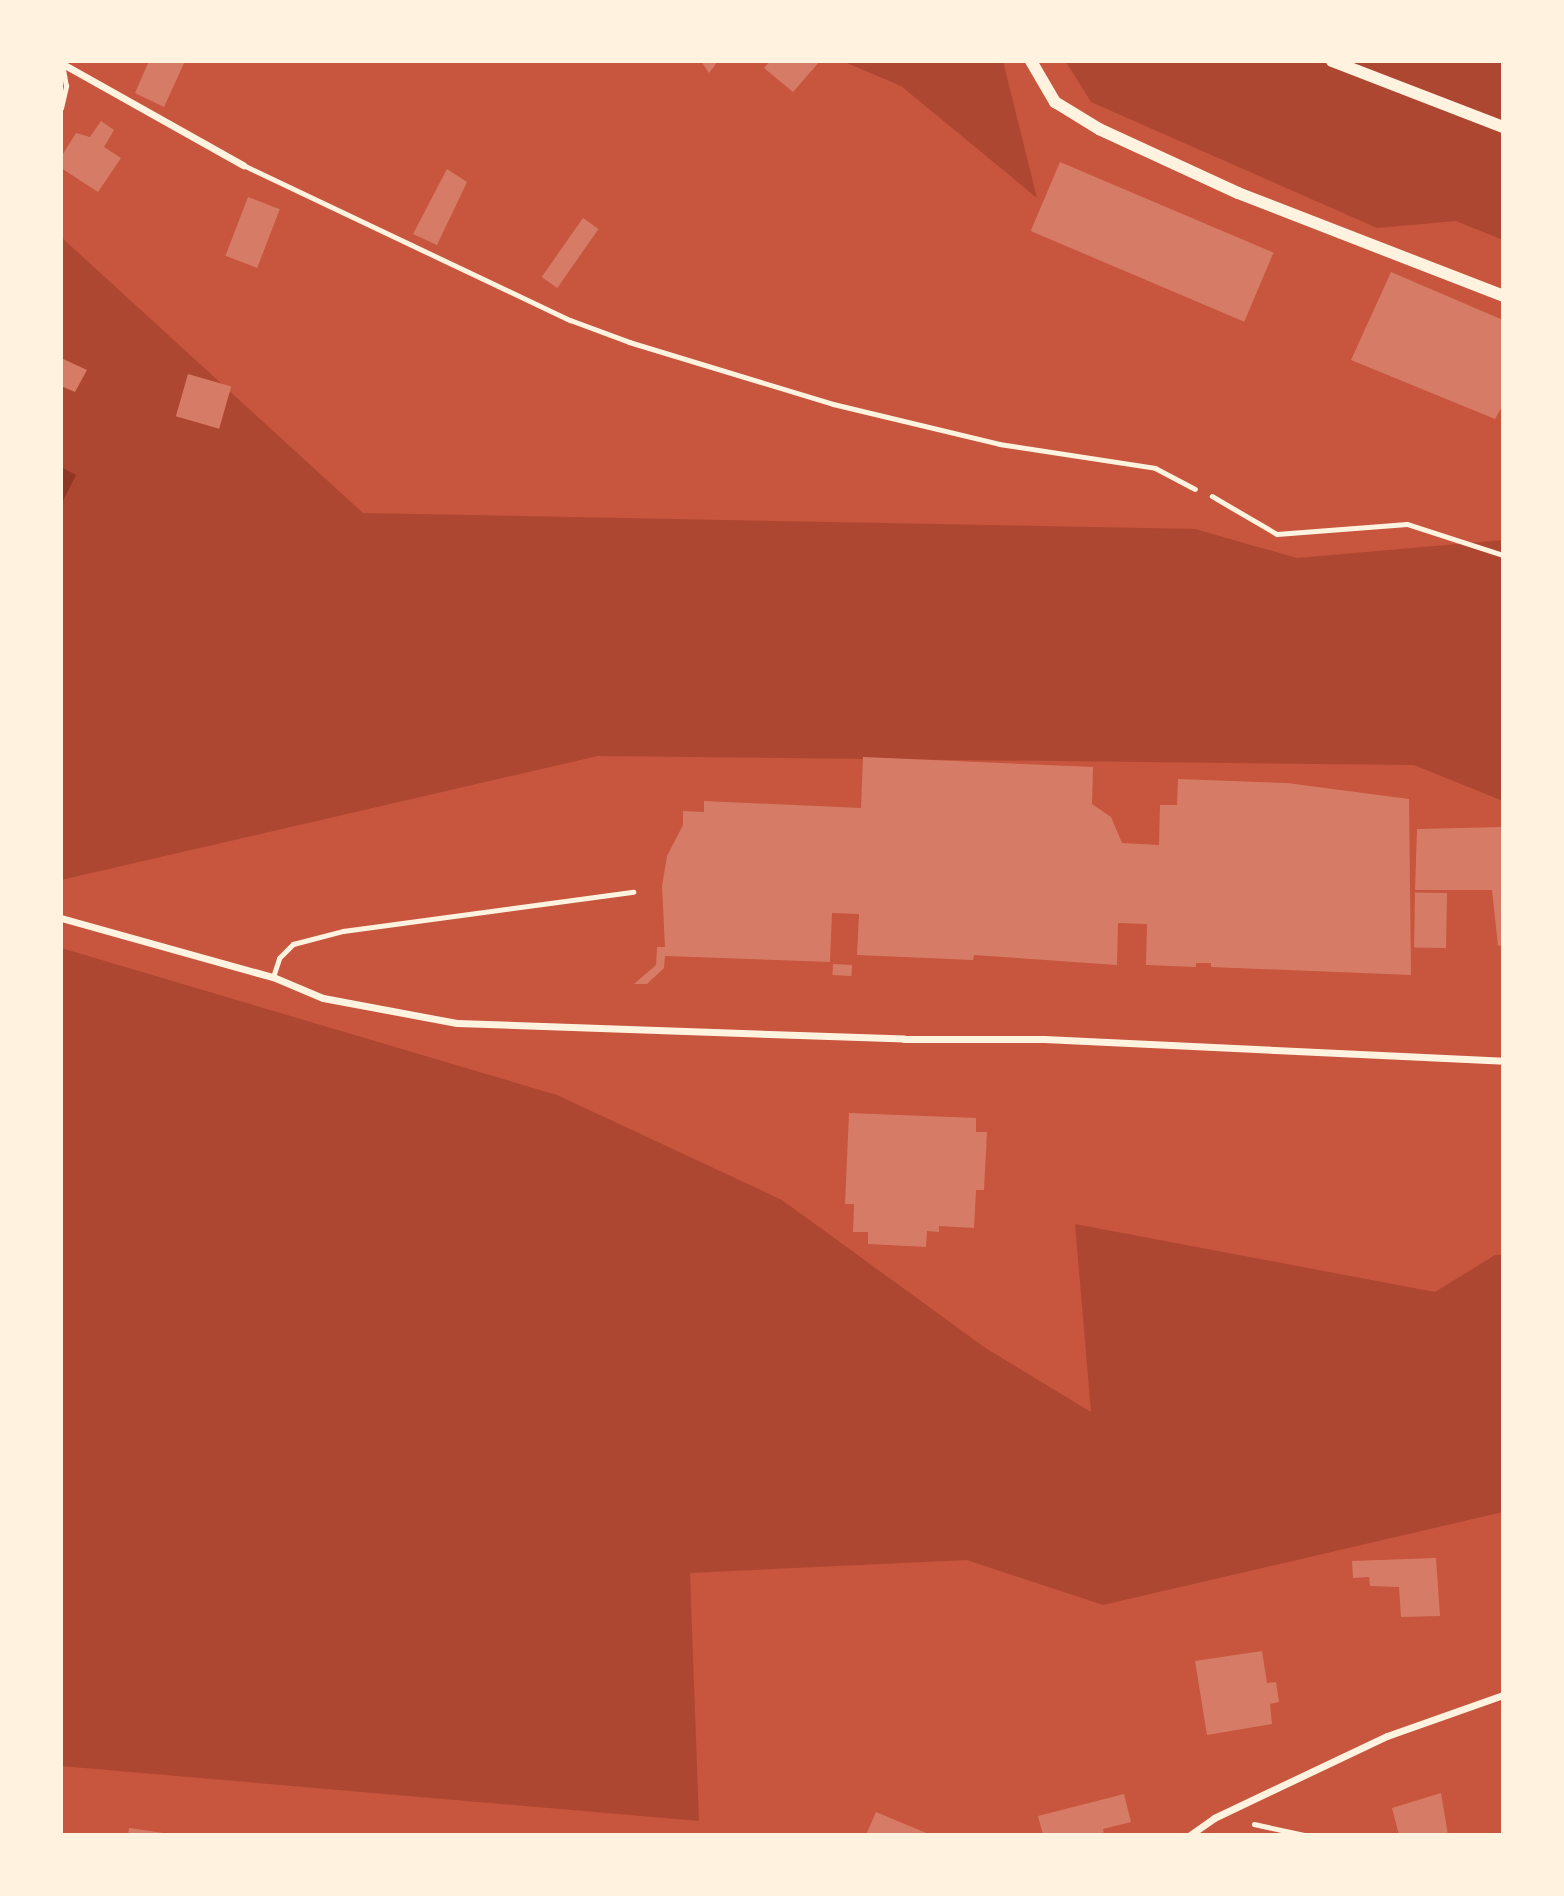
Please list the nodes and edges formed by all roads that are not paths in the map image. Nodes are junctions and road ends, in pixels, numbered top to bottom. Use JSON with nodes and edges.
{"nodes":[{"id":1,"x":1031,"y":61,"type":"edge"},
{"id":2,"x":1332,"y":61,"type":"edge"},
{"id":3,"x":62,"y":64,"type":"edge"},
{"id":4,"x":61,"y":108,"type":"edge"},
{"id":5,"x":1503,"y":127,"type":"edge"},
{"id":6,"x":243,"y":165,"type":"joint"},
{"id":7,"x":1503,"y":296,"type":"edge"},
{"id":8,"x":1195,"y":489,"type":"road end"},
{"id":9,"x":633,"y":892,"type":"dead end"},
{"id":10,"x":61,"y":918,"type":"edge"},
{"id":11,"x":273,"y":977,"type":"junction"},
{"id":12,"x":1503,"y":1062,"type":"edge"},
{"id":13,"x":1503,"y":1695,"type":"edge"},
{"id":14,"x":1190,"y":1835,"type":"edge"}],
"edges":[{"from":1,"to":7,"type":"street"},
{"from":2,"to":5,"type":"street"},
{"from":3,"to":4,"type":"lane"},
{"from":3,"to":6,"type":"street"},
{"from":6,"to":8,"type":"lane"},
{"from":9,"to":11,"type":"lane"},
{"from":10,"to":11,"type":"street"},
{"from":11,"to":12,"type":"street"},
{"from":13,"to":14,"type":"street"}]}
